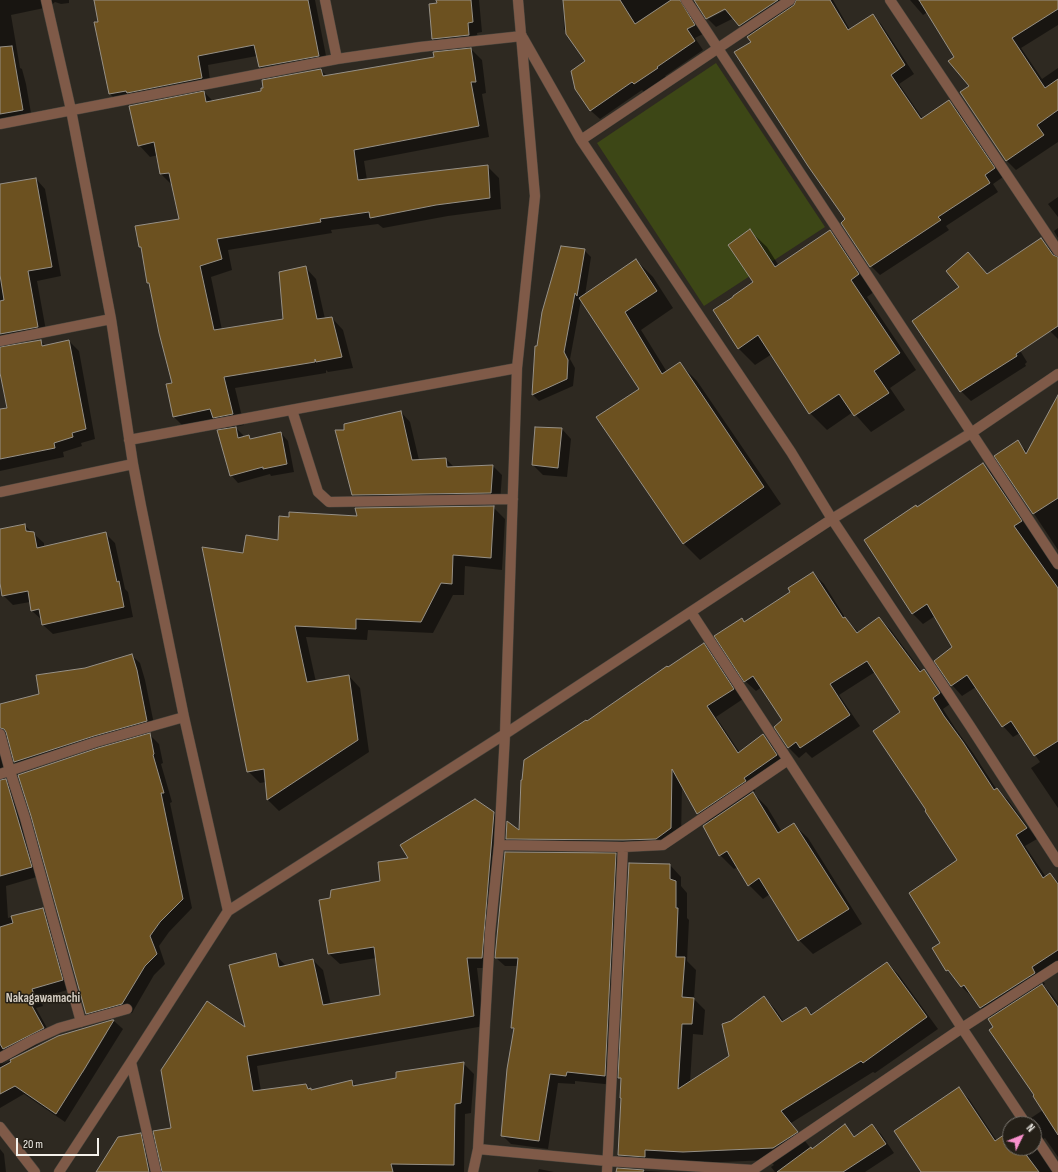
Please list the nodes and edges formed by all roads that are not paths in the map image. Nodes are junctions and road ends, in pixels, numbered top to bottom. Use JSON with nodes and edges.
{"nodes":[{"id":1,"x":46,"y":0,"type":"edge"},
{"id":2,"x":325,"y":0,"type":"edge"},
{"id":3,"x":518,"y":0,"type":"edge"},
{"id":4,"x":686,"y":0,"type":"edge"},
{"id":5,"x":790,"y":0,"type":"edge"},
{"id":6,"x":890,"y":0,"type":"edge"},
{"id":7,"x":522,"y":36,"type":"junction"},
{"id":8,"x":718,"y":49,"type":"junction"},
{"id":9,"x":337,"y":59,"type":"junction"},
{"id":10,"x":71,"y":110,"type":"junction"},
{"id":11,"x":0,"y":124,"type":"edge"},
{"id":12,"x":581,"y":140,"type":"junction"},
{"id":13,"x":1058,"y":251,"type":"edge"},
{"id":14,"x":111,"y":319,"type":"junction"},
{"id":15,"x":0,"y":341,"type":"edge"},
{"id":16,"x":516,"y":368,"type":"junction"},
{"id":17,"x":1058,"y":374,"type":"edge"},
{"id":18,"x":292,"y":410,"type":"junction"},
{"id":19,"x":971,"y":433,"type":"junction"},
{"id":20,"x":129,"y":440,"type":"junction"},
{"id":21,"x":133,"y":464,"type":"junction"},
{"id":22,"x":0,"y":492,"type":"edge"},
{"id":23,"x":513,"y":499,"type":"junction"},
{"id":24,"x":832,"y":519,"type":"junction"},
{"id":25,"x":1058,"y":564,"type":"edge"},
{"id":26,"x":691,"y":612,"type":"junction"},
{"id":27,"x":184,"y":717,"type":"junction"},
{"id":28,"x":0,"y":734,"type":"edge"},
{"id":29,"x":505,"y":734,"type":"junction"},
{"id":30,"x":788,"y":760,"type":"junction"},
{"id":31,"x":5,"y":772,"type":"edge"},
{"id":32,"x":499,"y":845,"type":"junction"},
{"id":33,"x":623,"y":847,"type":"junction"},
{"id":34,"x":1058,"y":862,"type":"edge"},
{"id":35,"x":228,"y":911,"type":"junction"},
{"id":36,"x":1058,"y":966,"type":"edge"},
{"id":37,"x":126,"y":1009,"type":"dead end"},
{"id":38,"x":81,"y":1022,"type":"junction"},
{"id":39,"x":962,"y":1028,"type":"junction"},
{"id":40,"x":0,"y":1058,"type":"edge"},
{"id":41,"x":132,"y":1062,"type":"junction"},
{"id":42,"x":1021,"y":1116,"type":"edge"},
{"id":43,"x":0,"y":1127,"type":"edge"},
{"id":44,"x":1042,"y":1147,"type":"edge"},
{"id":45,"x":478,"y":1149,"type":"junction"},
{"id":46,"x":607,"y":1161,"type":"junction"},
{"id":47,"x":754,"y":1171,"type":"edge"},
{"id":48,"x":1058,"y":1171,"type":"edge"},
{"id":49,"x":35,"y":1172,"type":"edge"},
{"id":50,"x":59,"y":1172,"type":"edge"},
{"id":51,"x":156,"y":1172,"type":"edge"},
{"id":52,"x":473,"y":1172,"type":"edge"},
{"id":53,"x":607,"y":1172,"type":"edge"}],
"edges":[{"from":1,"to":10,"type":"street"},
{"from":2,"to":9,"type":"street"},
{"from":3,"to":7,"type":"street"},
{"from":4,"to":8,"type":"street"},
{"from":5,"to":8,"type":"street"},
{"from":6,"to":13,"type":"street"},
{"from":7,"to":9,"type":"street"},
{"from":7,"to":12,"type":"street"},
{"from":7,"to":16,"type":"street"},
{"from":8,"to":12,"type":"street"},
{"from":8,"to":19,"type":"street"},
{"from":9,"to":10,"type":"street"},
{"from":10,"to":11,"type":"street"},
{"from":10,"to":14,"type":"street"},
{"from":12,"to":24,"type":"street"},
{"from":14,"to":15,"type":"street"},
{"from":14,"to":20,"type":"street"},
{"from":16,"to":18,"type":"street"},
{"from":16,"to":23,"type":"street"},
{"from":17,"to":19,"type":"street"},
{"from":18,"to":20,"type":"street"},
{"from":18,"to":23,"type":"street"},
{"from":19,"to":24,"type":"street"},
{"from":19,"to":25,"type":"street"},
{"from":20,"to":21,"type":"street"},
{"from":21,"to":22,"type":"street"},
{"from":21,"to":27,"type":"street"},
{"from":23,"to":29,"type":"street"},
{"from":24,"to":26,"type":"street"},
{"from":24,"to":34,"type":"street"},
{"from":26,"to":29,"type":"street"},
{"from":26,"to":30,"type":"street"},
{"from":27,"to":31,"type":"street"},
{"from":27,"to":35,"type":"street"},
{"from":28,"to":31,"type":"street"},
{"from":29,"to":32,"type":"street"},
{"from":29,"to":35,"type":"street"},
{"from":30,"to":33,"type":"street"},
{"from":30,"to":39,"type":"street"},
{"from":31,"to":38,"type":"street"},
{"from":32,"to":33,"type":"street"},
{"from":32,"to":45,"type":"street"},
{"from":33,"to":46,"type":"street"},
{"from":35,"to":41,"type":"street"},
{"from":36,"to":39,"type":"street"},
{"from":37,"to":38,"type":"street"},
{"from":38,"to":40,"type":"street"},
{"from":39,"to":42,"type":"street"},
{"from":39,"to":47,"type":"street"},
{"from":41,"to":50,"type":"street"},
{"from":41,"to":51,"type":"street"},
{"from":43,"to":49,"type":"street"},
{"from":44,"to":48,"type":"street"},
{"from":45,"to":46,"type":"street"},
{"from":45,"to":52,"type":"street"},
{"from":46,"to":47,"type":"street"},
{"from":46,"to":53,"type":"street"}]}
